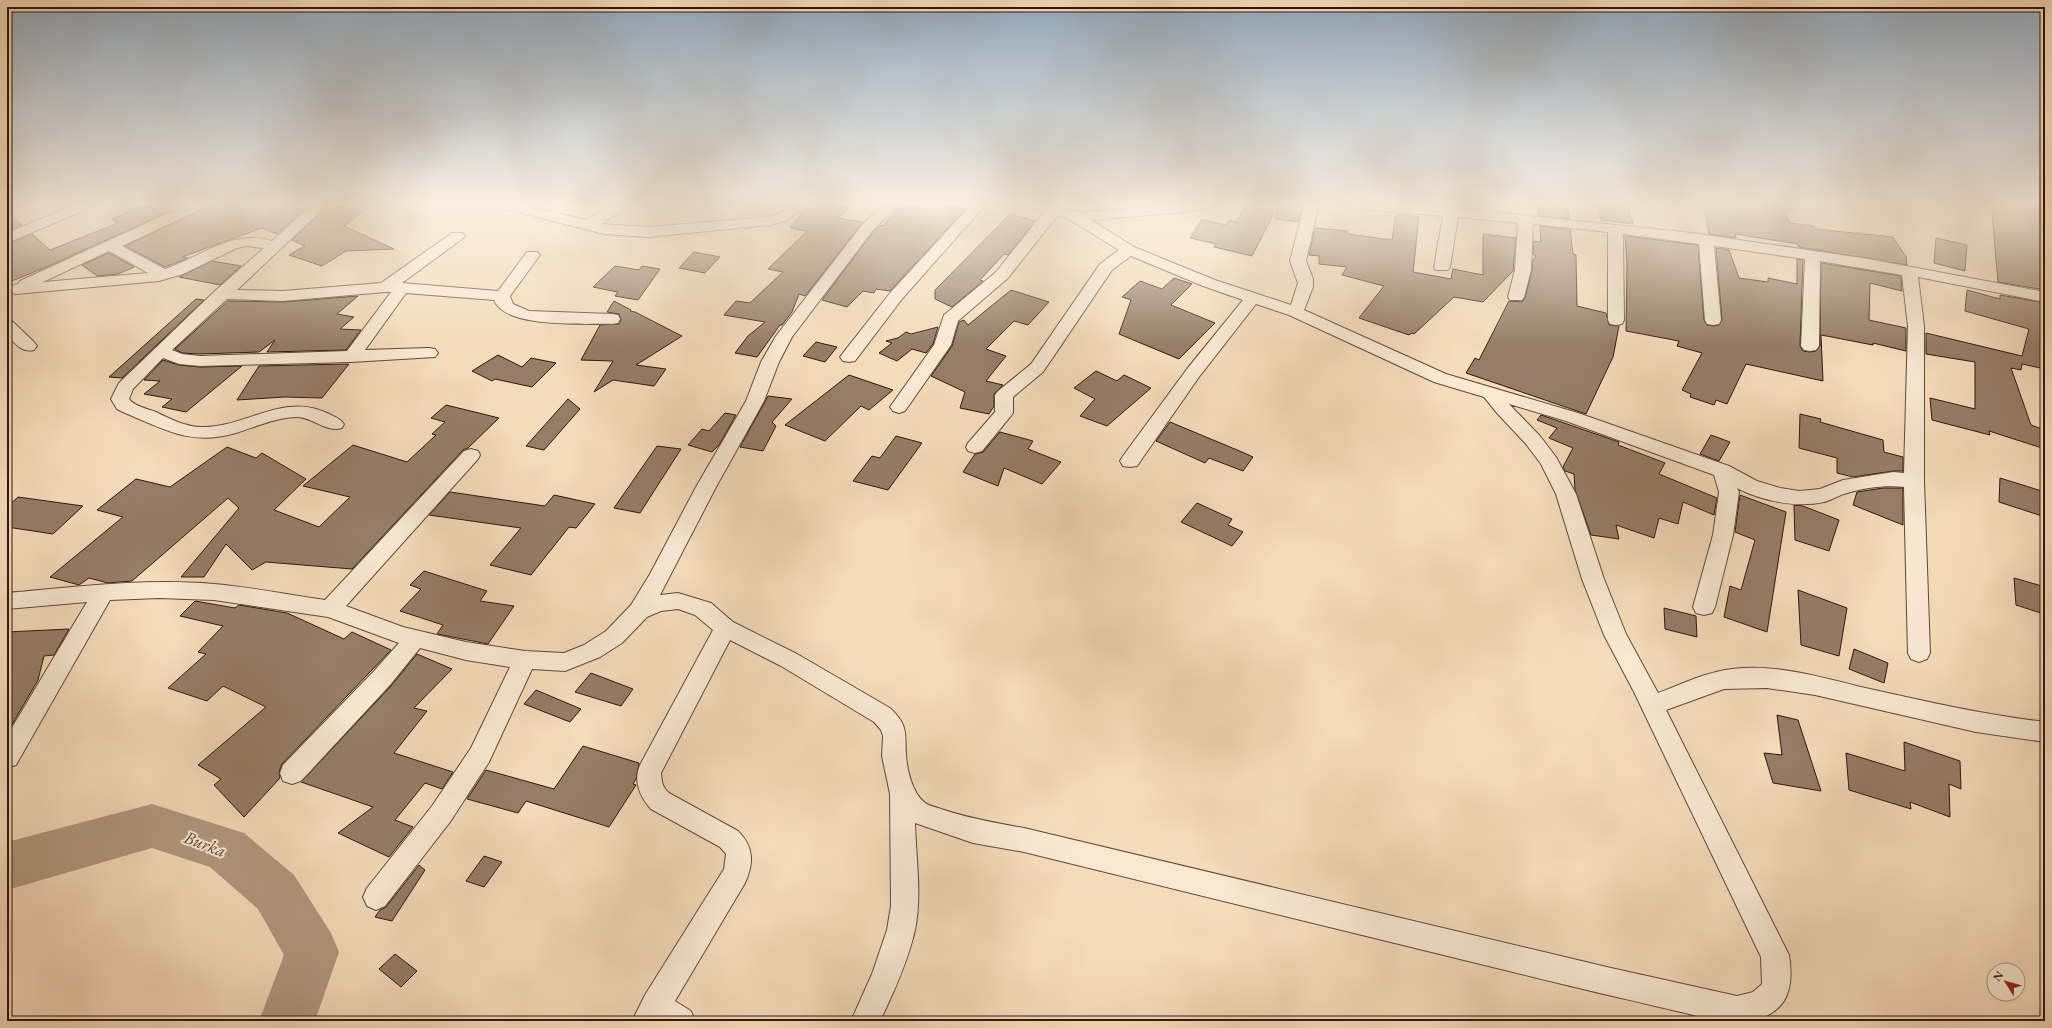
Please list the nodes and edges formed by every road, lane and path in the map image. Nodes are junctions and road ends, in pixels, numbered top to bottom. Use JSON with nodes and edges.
{"nodes":[{"id":1,"x":95,"y":251,"type":"edge"},
{"id":2,"x":122,"y":251,"type":"edge"},
{"id":3,"x":218,"y":251,"type":"edge"},
{"id":4,"x":269,"y":251,"type":"edge"},
{"id":5,"x":436,"y":251,"type":"edge"},
{"id":6,"x":850,"y":251,"type":"edge"},
{"id":7,"x":936,"y":251,"type":"edge"},
{"id":8,"x":1021,"y":251,"type":"edge"},
{"id":9,"x":1127,"y":251,"type":"edge"},
{"id":10,"x":1130,"y":251,"type":"edge"},
{"id":11,"x":1300,"y":251,"type":"edge"},
{"id":12,"x":1445,"y":251,"type":"edge"},
{"id":13,"x":1524,"y":251,"type":"edge"},
{"id":14,"x":1615,"y":251,"type":"edge"},
{"id":15,"x":1707,"y":251,"type":"edge"},
{"id":16,"x":1785,"y":251,"type":"edge"},
{"id":17,"x":1814,"y":255,"type":"junction"},
{"id":18,"x":532,"y":256,"type":"dead end"},
{"id":19,"x":1442,"y":267,"type":"dead end"},
{"id":20,"x":1909,"y":271,"type":"junction"},
{"id":21,"x":164,"y":275,"type":"junction"},
{"id":22,"x":385,"y":287,"type":"junction"},
{"id":23,"x":403,"y":287,"type":"junction"},
{"id":24,"x":11,"y":291,"type":"edge"},
{"id":25,"x":221,"y":294,"type":"junction"},
{"id":26,"x":502,"y":296,"type":"junction"},
{"id":27,"x":1516,"y":297,"type":"dead end"},
{"id":28,"x":2045,"y":297,"type":"edge"},
{"id":29,"x":1252,"y":299,"type":"junction"},
{"id":30,"x":1295,"y":312,"type":"junction"},
{"id":31,"x":612,"y":319,"type":"dead end"},
{"id":32,"x":1616,"y":320,"type":"dead end"},
{"id":33,"x":1713,"y":320,"type":"dead end"},
{"id":34,"x":7,"y":326,"type":"edge"},
{"id":35,"x":28,"y":346,"type":"dead end"},
{"id":36,"x":1810,"y":346,"type":"dead end"},
{"id":37,"x":161,"y":351,"type":"junction"},
{"id":38,"x":429,"y":353,"type":"dead end"},
{"id":39,"x":351,"y":357,"type":"junction"},
{"id":40,"x":849,"y":357,"type":"dead end"},
{"id":41,"x":1490,"y":392,"type":"junction"},
{"id":42,"x":899,"y":407,"type":"dead end"},
{"id":43,"x":335,"y":424,"type":"dead end"},
{"id":44,"x":975,"y":447,"type":"dead end"},
{"id":45,"x":471,"y":455,"type":"dead end"},
{"id":46,"x":1130,"y":461,"type":"dead end"},
{"id":47,"x":1722,"y":471,"type":"junction"},
{"id":48,"x":1914,"y":481,"type":"junction"},
{"id":49,"x":104,"y":592,"type":"junction"},
{"id":50,"x":7,"y":601,"type":"edge"},
{"id":51,"x":1704,"y":607,"type":"dead end"},
{"id":52,"x":330,"y":609,"type":"junction"},
{"id":53,"x":639,"y":611,"type":"junction"},
{"id":54,"x":725,"y":628,"type":"junction"},
{"id":55,"x":416,"y":638,"type":"junction"},
{"id":56,"x":1919,"y":653,"type":"dead end"},
{"id":57,"x":525,"y":660,"type":"junction"},
{"id":58,"x":1651,"y":706,"type":"junction"},
{"id":59,"x":2045,"y":732,"type":"edge"},
{"id":60,"x":7,"y":758,"type":"edge"},
{"id":61,"x":292,"y":773,"type":"dead end"},
{"id":62,"x":902,"y":794,"type":"junction"},
{"id":63,"x":376,"y":898,"type":"dead end"},
{"id":64,"x":651,"y":1013,"type":"edge"},
{"id":65,"x":681,"y":1021,"type":"edge"},
{"id":66,"x":865,"y":1021,"type":"edge"}],
"edges":[{"from":1,"to":24,"type":"street"},
{"from":2,"to":21,"type":"street"},
{"from":3,"to":21,"type":"street"},
{"from":4,"to":25,"type":"street"},
{"from":5,"to":22,"type":"street"},
{"from":6,"to":53,"type":"street"},
{"from":7,"to":40,"type":"street"},
{"from":8,"to":42,"type":"street"},
{"from":9,"to":44,"type":"street"},
{"from":10,"to":29,"type":"street"},
{"from":11,"to":30,"type":"street"},
{"from":12,"to":19,"type":"street"},
{"from":13,"to":27,"type":"street"},
{"from":14,"to":32,"type":"street"},
{"from":15,"to":33,"type":"street"},
{"from":16,"to":17,"type":"street"},
{"from":17,"to":20,"type":"street"},
{"from":17,"to":36,"type":"street"},
{"from":18,"to":26,"type":"street"},
{"from":20,"to":28,"type":"street"},
{"from":20,"to":48,"type":"street"},
{"from":21,"to":24,"type":"street"},
{"from":22,"to":23,"type":"street"},
{"from":22,"to":25,"type":"street"},
{"from":23,"to":26,"type":"street"},
{"from":23,"to":39,"type":"street"},
{"from":25,"to":37,"type":"street"},
{"from":26,"to":31,"type":"street"},
{"from":29,"to":30,"type":"street"},
{"from":29,"to":46,"type":"street"},
{"from":30,"to":41,"type":"street"},
{"from":34,"to":35,"type":"street"},
{"from":37,"to":39,"type":"street"},
{"from":37,"to":43,"type":"street"},
{"from":38,"to":39,"type":"street"},
{"from":41,"to":47,"type":"street"},
{"from":41,"to":58,"type":"street"},
{"from":45,"to":52,"type":"street"},
{"from":47,"to":48,"type":"street"},
{"from":47,"to":51,"type":"street"},
{"from":48,"to":56,"type":"street"},
{"from":49,"to":50,"type":"street"},
{"from":49,"to":52,"type":"street"},
{"from":49,"to":60,"type":"street"},
{"from":52,"to":55,"type":"street"},
{"from":53,"to":54,"type":"street"},
{"from":53,"to":57,"type":"street"},
{"from":54,"to":62,"type":"street"},
{"from":54,"to":64,"type":"street"},
{"from":55,"to":57,"type":"street"},
{"from":55,"to":61,"type":"street"},
{"from":57,"to":63,"type":"street"},
{"from":58,"to":59,"type":"street"},
{"from":58,"to":62,"type":"street"},
{"from":62,"to":66,"type":"street"},
{"from":64,"to":65,"type":"street"}]}
